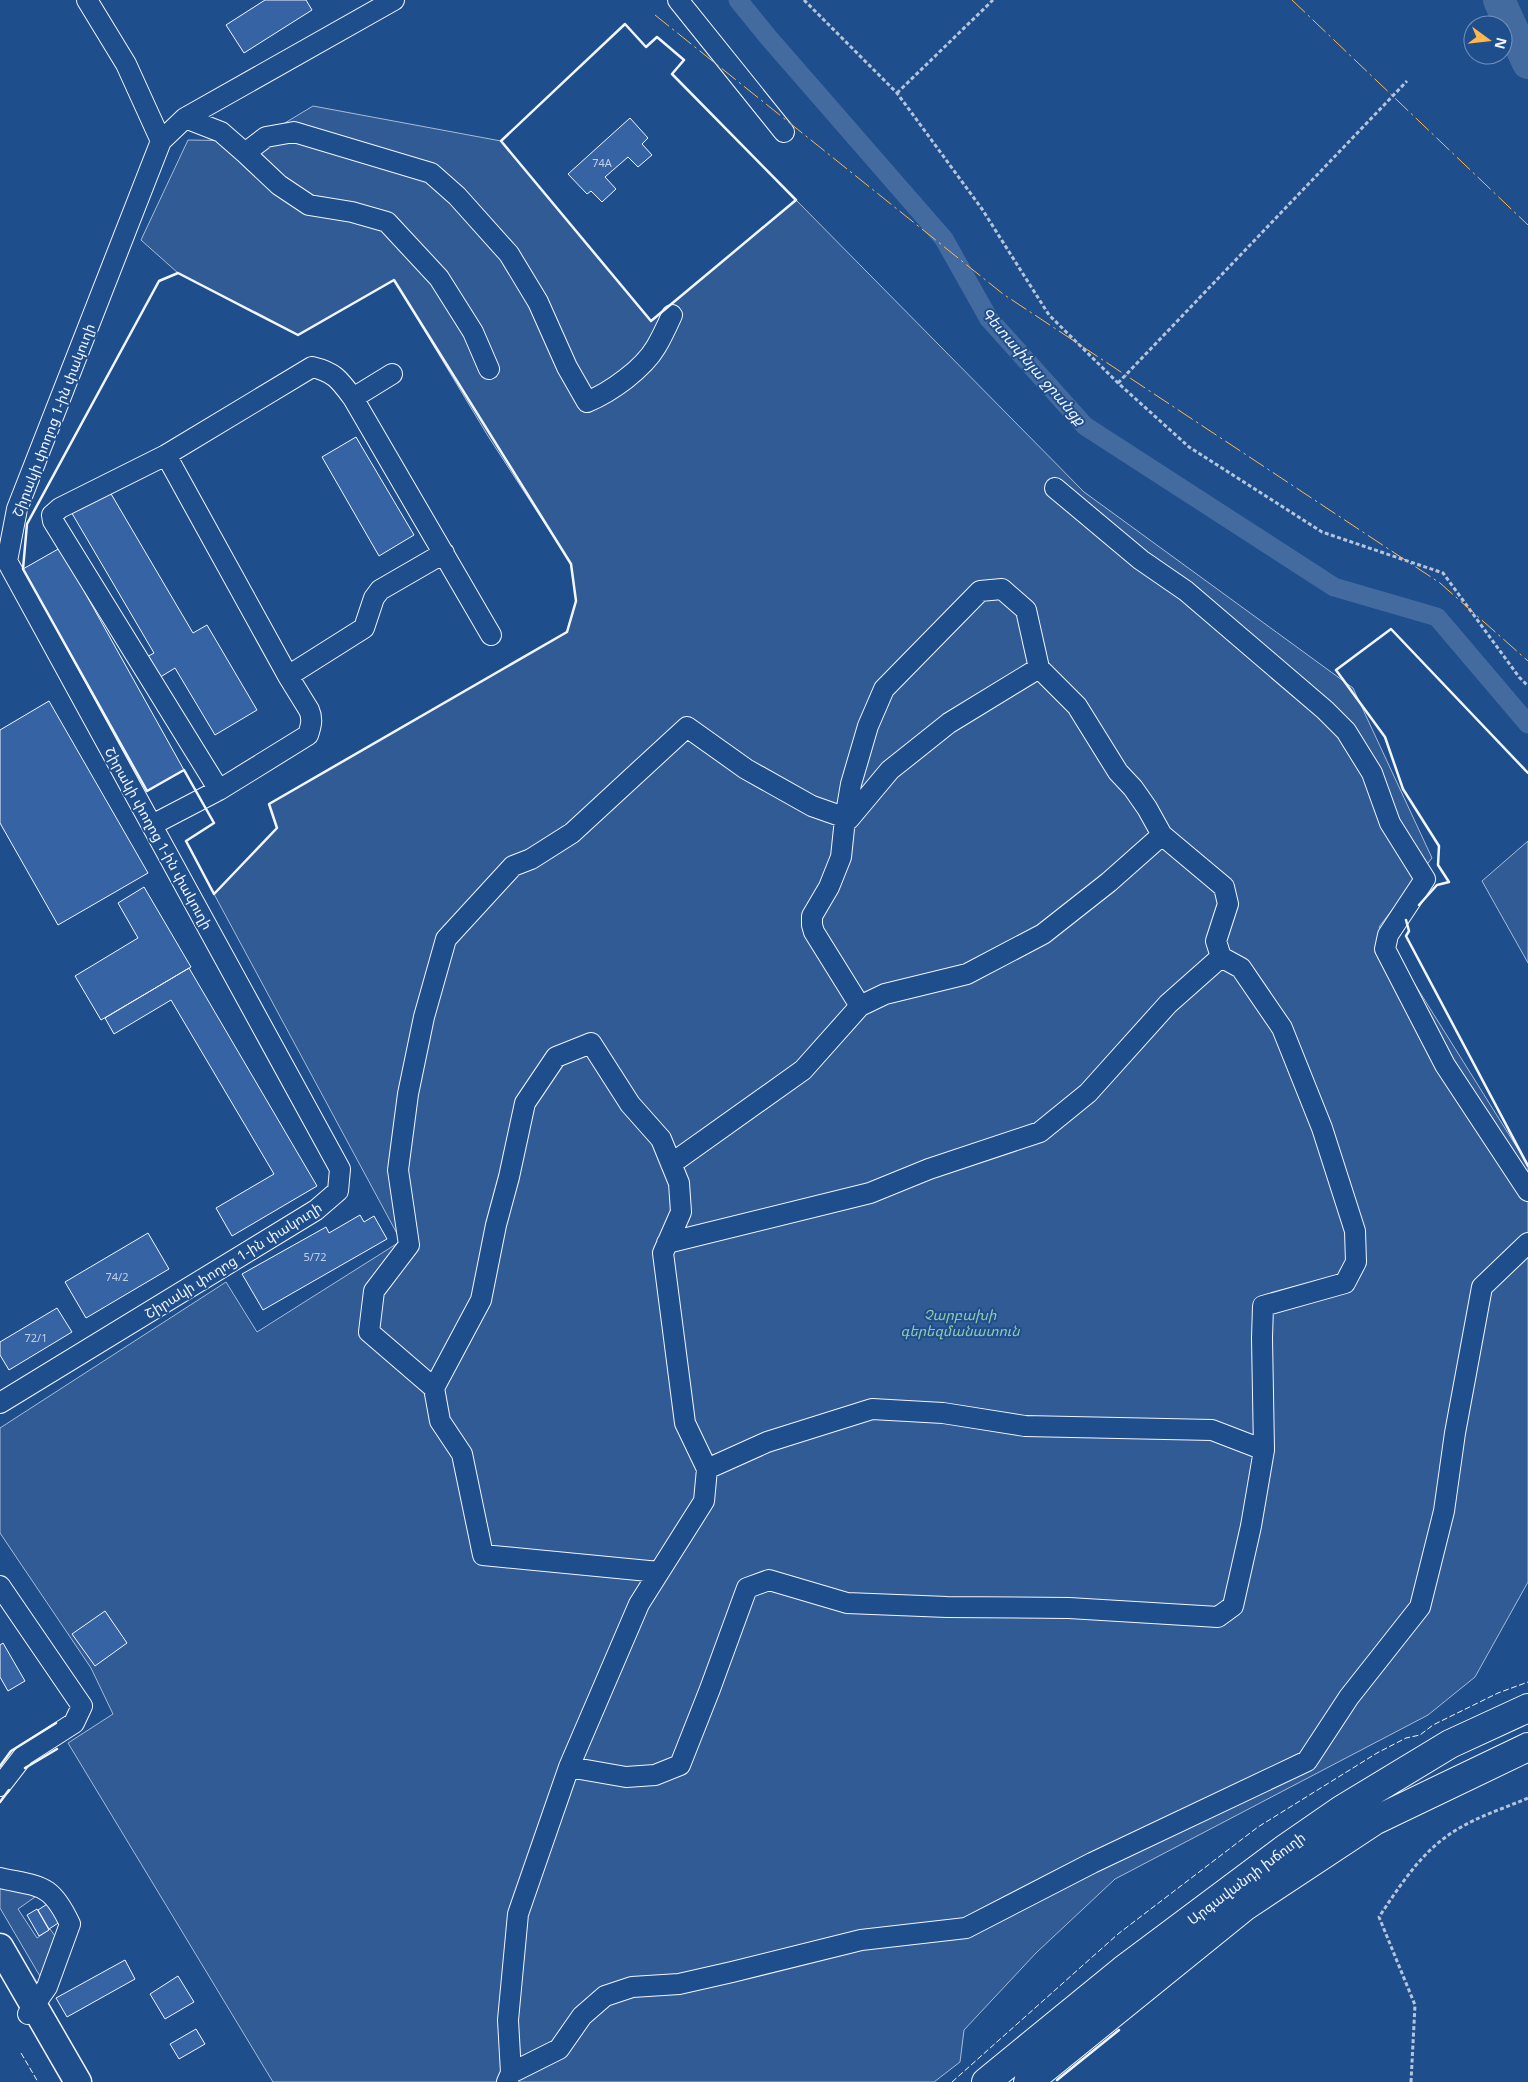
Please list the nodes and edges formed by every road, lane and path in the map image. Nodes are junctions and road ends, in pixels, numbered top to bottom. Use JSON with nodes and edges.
{"nodes":[{"id":1,"x":87,"y":0,"type":"edge"},
{"id":2,"x":394,"y":0,"type":"edge"},
{"id":3,"x":678,"y":0,"type":"edge"},
{"id":4,"x":804,"y":0,"type":"edge"},
{"id":5,"x":992,"y":0,"type":"edge"},
{"id":6,"x":1407,"y":81,"type":"dead end"},
{"id":7,"x":897,"y":93,"type":"junction"},
{"id":8,"x":185,"y":118,"type":"junction"},
{"id":9,"x":784,"y":132,"type":"dead end"},
{"id":10,"x":161,"y":140,"type":"junction"},
{"id":11,"x":245,"y":153,"type":"junction"},
{"id":12,"x":672,"y":315,"type":"dead end"},
{"id":13,"x":489,"y":369,"type":"dead end"},
{"id":14,"x":392,"y":374,"type":"dead end"},
{"id":15,"x":1118,"y":383,"type":"junction"},
{"id":16,"x":353,"y":398,"type":"junction"},
{"id":17,"x":166,"y":455,"type":"junction"},
{"id":18,"x":1055,"y":488,"type":"dead end"},
{"id":19,"x":444,"y":553,"type":"junction"},
{"id":20,"x":491,"y":635,"type":"dead end"},
{"id":21,"x":1039,"y":668,"type":"junction"},
{"id":22,"x":288,"y":676,"type":"junction"},
{"id":23,"x":1528,"y":686,"type":"edge"},
{"id":24,"x":219,"y":790,"type":"junction"},
{"id":25,"x":845,"y":819,"type":"junction"},
{"id":26,"x":152,"y":825,"type":"junction"},
{"id":27,"x":1162,"y":836,"type":"junction"},
{"id":28,"x":1221,"y":957,"type":"junction"},
{"id":29,"x":860,"y":1006,"type":"junction"},
{"id":30,"x":671,"y":1164,"type":"junction"},
{"id":31,"x":1528,"y":1190,"type":"edge"},
{"id":32,"x":667,"y":1243,"type":"junction"},
{"id":33,"x":1528,"y":1243,"type":"edge"},
{"id":34,"x":434,"y":1388,"type":"junction"},
{"id":35,"x":0,"y":1403,"type":"edge"},
{"id":36,"x":1264,"y":1450,"type":"junction"},
{"id":37,"x":707,"y":1469,"type":"junction"},
{"id":38,"x":659,"y":1572,"type":"junction"},
{"id":39,"x":0,"y":1586,"type":"edge"},
{"id":40,"x":1528,"y":1708,"type":"edge"},
{"id":41,"x":1528,"y":1747,"type":"edge"},
{"id":42,"x":569,"y":1767,"type":"junction"},
{"id":43,"x":0,"y":1786,"type":"edge"},
{"id":44,"x":1528,"y":1798,"type":"edge"},
{"id":45,"x":0,"y":1878,"type":"edge"},
{"id":46,"x":0,"y":1947,"type":"edge"},
{"id":47,"x":0,"y":1966,"type":"edge"},
{"id":48,"x":31,"y":2010,"type":"junction"},
{"id":49,"x":509,"y":2078,"type":"edge"},
{"id":50,"x":67,"y":2082,"type":"edge"},
{"id":51,"x":78,"y":2082,"type":"edge"},
{"id":52,"x":986,"y":2082,"type":"edge"},
{"id":53,"x":1028,"y":2082,"type":"edge"},
{"id":54,"x":1411,"y":2082,"type":"edge"}],
"edges":[{"from":1,"to":10,"type":"street"},
{"from":2,"to":8,"type":"street","name":"Շիրակի փողոց 1-ին փակուղի"},
{"from":3,"to":9,"type":"street"},
{"from":4,"to":7,"type":"path"},
{"from":5,"to":7,"type":"path"},
{"from":6,"to":15,"type":"path"},
{"from":7,"to":15,"type":"path"},
{"from":8,"to":10,"type":"street","name":"Շիրակի փողոց 1-ին փակուղի"},
{"from":8,"to":11,"type":"street"},
{"from":10,"to":26,"type":"street","name":"Շիրակի փողոց 1-ին փակուղի"},
{"from":11,"to":12,"type":"street"},
{"from":11,"to":13,"type":"street"},
{"from":14,"to":16,"type":"street"},
{"from":15,"to":23,"type":"path"},
{"from":16,"to":17,"type":"street"},
{"from":16,"to":19,"type":"street"},
{"from":17,"to":22,"type":"street"},
{"from":17,"to":24,"type":"street"},
{"from":18,"to":31,"type":"street"},
{"from":19,"to":20,"type":"street"},
{"from":19,"to":22,"type":"street"},
{"from":21,"to":25,"type":"street"},
{"from":21,"to":25,"type":"street"},
{"from":21,"to":27,"type":"street"},
{"from":22,"to":24,"type":"street"},
{"from":24,"to":26,"type":"street"},
{"from":25,"to":29,"type":"street"},
{"from":25,"to":34,"type":"street"},
{"from":26,"to":35,"type":"street","name":"Շիրակի փողոց 1-ին փակուղի"},
{"from":27,"to":28,"type":"street"},
{"from":27,"to":29,"type":"street"},
{"from":28,"to":32,"type":"street"},
{"from":28,"to":36,"type":"street"},
{"from":29,"to":30,"type":"street"},
{"from":30,"to":32,"type":"street"},
{"from":30,"to":34,"type":"street"},
{"from":32,"to":37,"type":"street"},
{"from":33,"to":49,"type":"street"},
{"from":34,"to":38,"type":"street"},
{"from":36,"to":37,"type":"street"},
{"from":36,"to":42,"type":"street"},
{"from":37,"to":38,"type":"street"},
{"from":38,"to":42,"type":"street"},
{"from":39,"to":43,"type":"street"},
{"from":40,"to":52,"type":"highway","name":"Արգավանդի խճուղի"},
{"from":41,"to":53,"type":"highway","name":"Արգավանդի խճուղի"},
{"from":42,"to":49,"type":"street"},
{"from":44,"to":54,"type":"path"},
{"from":45,"to":48,"type":"street"},
{"from":46,"to":48,"type":"main road"},
{"from":47,"to":48,"type":"main road"},
{"from":48,"to":50,"type":"main road"},
{"from":48,"to":51,"type":"main road"}]}
